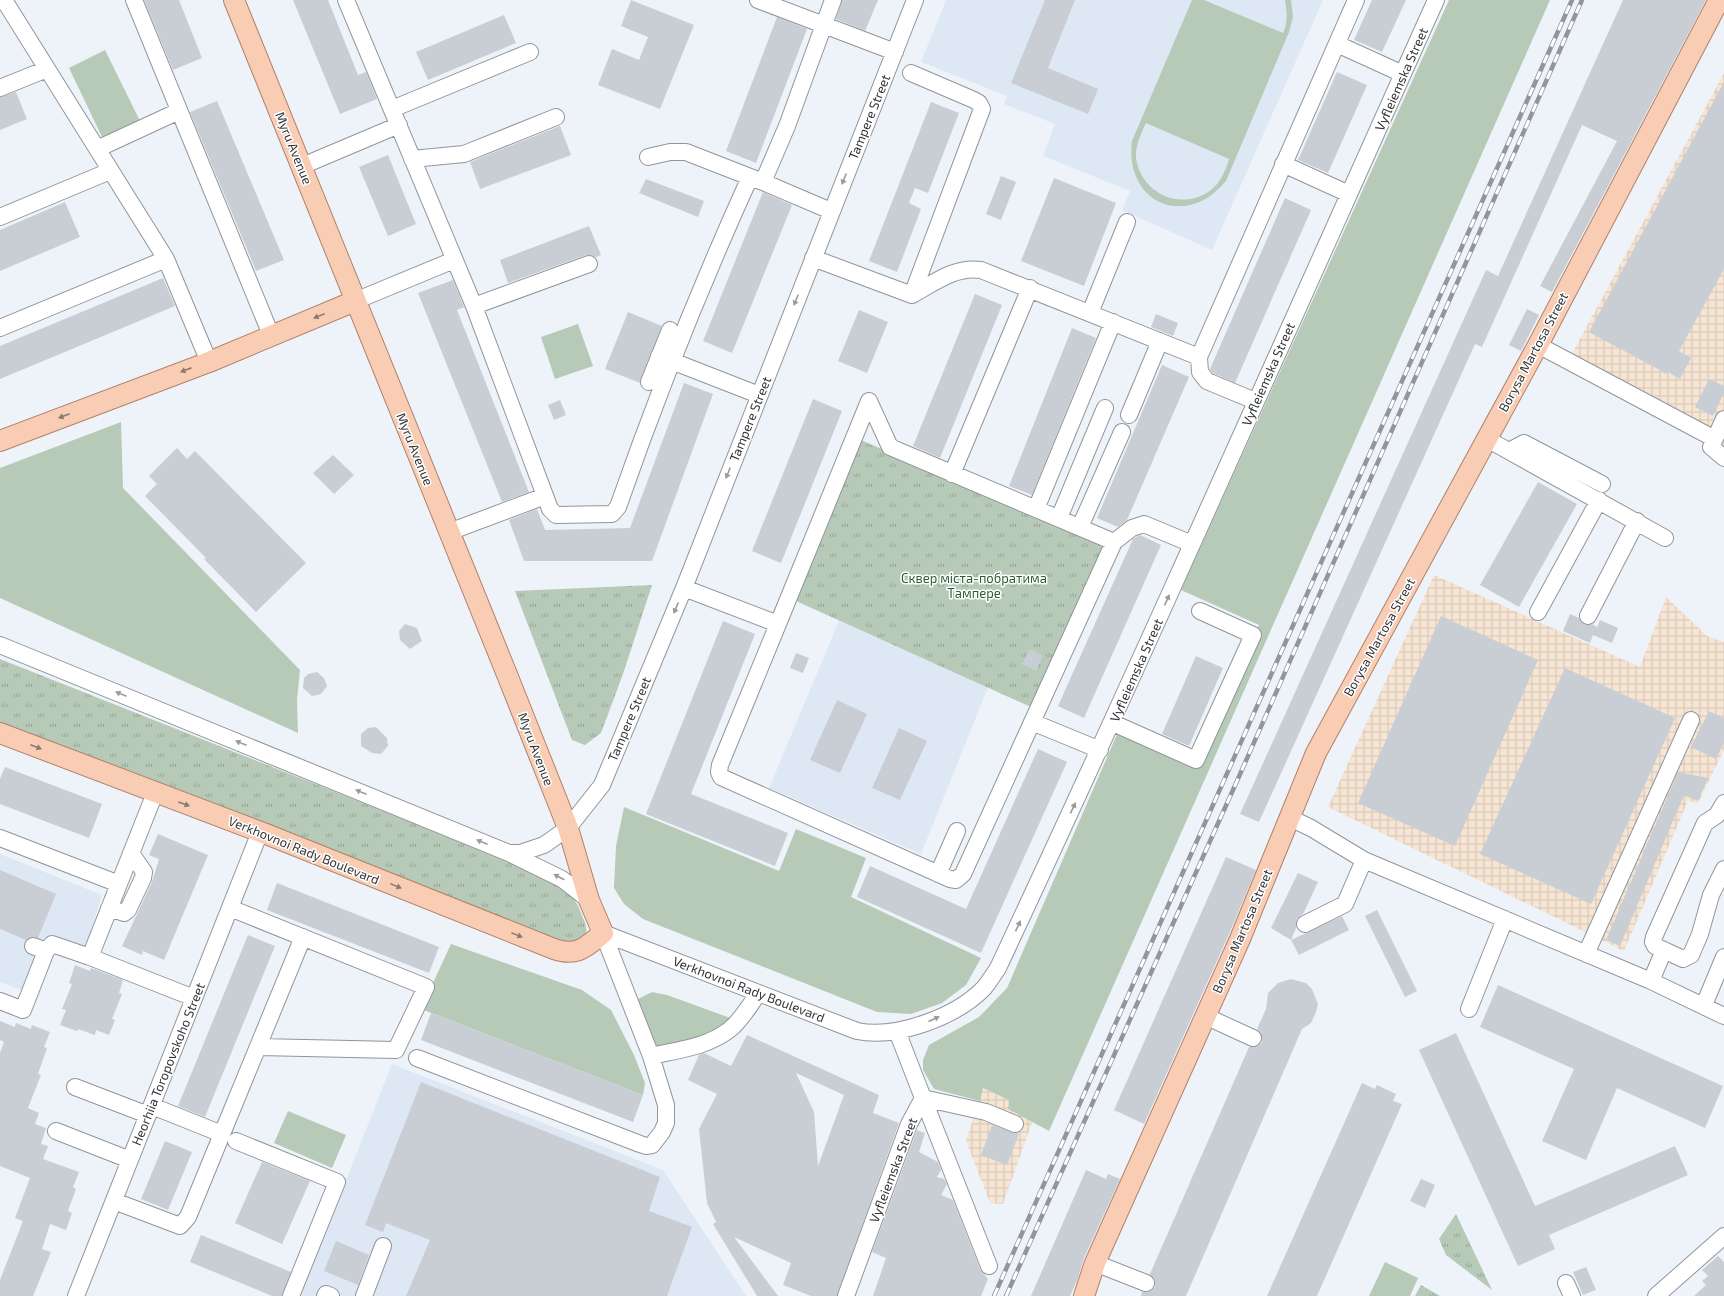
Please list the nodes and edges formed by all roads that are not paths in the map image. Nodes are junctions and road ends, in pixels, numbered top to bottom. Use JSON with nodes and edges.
{"nodes":[{"id":1,"x":4,"y":0,"type":"edge"},
{"id":2,"x":134,"y":0,"type":"edge"},
{"id":3,"x":234,"y":0,"type":"edge"},
{"id":4,"x":346,"y":0,"type":"edge"},
{"id":5,"x":833,"y":0,"type":"edge"},
{"id":6,"x":915,"y":0,"type":"edge"},
{"id":7,"x":1356,"y":0,"type":"edge"},
{"id":8,"x":1436,"y":0,"type":"edge"},
{"id":9,"x":762,"y":1,"type":"edge"},
{"id":10,"x":1721,"y":2,"type":"edge"},
{"id":11,"x":824,"y":25,"type":"junction"},
{"id":12,"x":1337,"y":44,"type":"junction"},
{"id":13,"x":530,"y":52,"type":"dead end"},
{"id":14,"x":895,"y":52,"type":"junction"},
{"id":15,"x":47,"y":69,"type":"junction"},
{"id":16,"x":911,"y":73,"type":"dead end"},
{"id":17,"x":1403,"y":74,"type":"junction"},
{"id":18,"x":0,"y":88,"type":"edge"},
{"id":19,"x":392,"y":109,"type":"junction"},
{"id":20,"x":179,"y":110,"type":"junction"},
{"id":21,"x":556,"y":117,"type":"dead end"},
{"id":22,"x":398,"y":125,"type":"junction"},
{"id":23,"x":97,"y":149,"type":"junction"},
{"id":24,"x":648,"y":157,"type":"dead end"},
{"id":25,"x":412,"y":159,"type":"junction"},
{"id":26,"x":1283,"y":164,"type":"junction"},
{"id":27,"x":302,"y":166,"type":"junction"},
{"id":28,"x":110,"y":171,"type":"junction"},
{"id":29,"x":757,"y":180,"type":"junction"},
{"id":30,"x":1349,"y":194,"type":"junction"},
{"id":31,"x":832,"y":211,"type":"junction"},
{"id":32,"x":0,"y":217,"type":"edge"},
{"id":33,"x":1127,"y":222,"type":"dead end"},
{"id":34,"x":813,"y":258,"type":"junction"},
{"id":35,"x":166,"y":259,"type":"junction"},
{"id":36,"x":454,"y":260,"type":"junction"},
{"id":37,"x":589,"y":264,"type":"dead end"},
{"id":38,"x":1030,"y":288,"type":"junction"},
{"id":39,"x":912,"y":294,"type":"junction"},
{"id":40,"x":355,"y":301,"type":"junction"},
{"id":41,"x":474,"y":306,"type":"junction"},
{"id":42,"x":1090,"y":313,"type":"junction"},
{"id":43,"x":1113,"y":322,"type":"junction"},
{"id":44,"x":0,"y":328,"type":"edge"},
{"id":45,"x":670,"y":330,"type":"dead end"},
{"id":46,"x":271,"y":335,"type":"junction"},
{"id":47,"x":1160,"y":342,"type":"junction"},
{"id":48,"x":1538,"y":345,"type":"junction"},
{"id":49,"x":659,"y":356,"type":"junction"},
{"id":50,"x":1199,"y":357,"type":"junction"},
{"id":51,"x":209,"y":362,"type":"junction"},
{"id":52,"x":649,"y":382,"type":"dead end"},
{"id":53,"x":759,"y":395,"type":"junction"},
{"id":54,"x":1255,"y":401,"type":"junction"},
{"id":55,"x":1105,"y":408,"type":"dead end"},
{"id":56,"x":1129,"y":416,"type":"dead end"},
{"id":57,"x":1724,"y":419,"type":"edge"},
{"id":58,"x":1122,"y":432,"type":"dead end"},
{"id":59,"x":1713,"y":438,"type":"junction"},
{"id":60,"x":1487,"y":439,"type":"junction"},
{"id":61,"x":0,"y":440,"type":"edge"},
{"id":62,"x":1509,"y":451,"type":"junction"},
{"id":63,"x":1724,"y":458,"type":"edge"},
{"id":64,"x":952,"y":474,"type":"junction"},
{"id":65,"x":1602,"y":484,"type":"dead end"},
{"id":66,"x":545,"y":496,"type":"junction"},
{"id":67,"x":1599,"y":500,"type":"junction"},
{"id":68,"x":1036,"y":509,"type":"junction"},
{"id":69,"x":1059,"y":518,"type":"junction"},
{"id":70,"x":1637,"y":521,"type":"junction"},
{"id":71,"x":1080,"y":527,"type":"junction"},
{"id":72,"x":449,"y":532,"type":"junction"},
{"id":73,"x":1665,"y":538,"type":"dead end"},
{"id":74,"x":1114,"y":542,"type":"junction"},
{"id":75,"x":1192,"y":544,"type":"junction"},
{"id":76,"x":684,"y":588,"type":"junction"},
{"id":77,"x":1200,"y":611,"type":"dead end"},
{"id":78,"x":1538,"y":612,"type":"dead end"},
{"id":79,"x":1588,"y":616,"type":"dead end"},
{"id":80,"x":778,"y":624,"type":"junction"},
{"id":81,"x":0,"y":645,"type":"edge"},
{"id":82,"x":1691,"y":720,"type":"dead end"},
{"id":83,"x":1032,"y":722,"type":"junction"},
{"id":84,"x":1113,"y":723,"type":"junction"},
{"id":85,"x":0,"y":733,"type":"edge"},
{"id":86,"x":1100,"y":750,"type":"junction"},
{"id":87,"x":155,"y":793,"type":"junction"},
{"id":88,"x":1724,"y":803,"type":"edge"},
{"id":89,"x":1290,"y":818,"type":"junction"},
{"id":90,"x":1705,"y":823,"type":"junction"},
{"id":91,"x":1724,"y":826,"type":"edge"},
{"id":92,"x":568,"y":828,"type":"junction"},
{"id":93,"x":957,"y":831,"type":"dead end"},
{"id":94,"x":260,"y":832,"type":"junction"},
{"id":95,"x":0,"y":838,"type":"edge"},
{"id":96,"x":131,"y":853,"type":"junction"},
{"id":97,"x":509,"y":853,"type":"junction"},
{"id":98,"x":1364,"y":860,"type":"junction"},
{"id":99,"x":1724,"y":869,"type":"edge"},
{"id":100,"x":938,"y":874,"type":"junction"},
{"id":101,"x":119,"y":884,"type":"junction"},
{"id":102,"x":589,"y":900,"type":"junction"},
{"id":103,"x":109,"y":908,"type":"junction"},
{"id":104,"x":230,"y":908,"type":"junction"},
{"id":105,"x":1505,"y":919,"type":"junction"},
{"id":106,"x":1305,"y":924,"type":"dead end"},
{"id":107,"x":603,"y":933,"type":"junction"},
{"id":108,"x":303,"y":937,"type":"junction"},
{"id":109,"x":1664,"y":950,"type":"junction"},
{"id":110,"x":1586,"y":954,"type":"junction"},
{"id":111,"x":90,"y":957,"type":"junction"},
{"id":112,"x":1724,"y":957,"type":"edge"},
{"id":113,"x":1652,"y":981,"type":"junction"},
{"id":114,"x":758,"y":994,"type":"junction"},
{"id":115,"x":194,"y":998,"type":"junction"},
{"id":116,"x":0,"y":1001,"type":"edge"},
{"id":117,"x":1704,"y":1005,"type":"junction"},
{"id":118,"x":1469,"y":1009,"type":"dead end"},
{"id":119,"x":1205,"y":1016,"type":"junction"},
{"id":120,"x":1724,"y":1016,"type":"edge"},
{"id":121,"x":897,"y":1031,"type":"junction"},
{"id":122,"x":1253,"y":1038,"type":"dead end"},
{"id":123,"x":259,"y":1047,"type":"junction"},
{"id":124,"x":651,"y":1056,"type":"junction"},
{"id":125,"x":417,"y":1058,"type":"dead end"},
{"id":126,"x":75,"y":1087,"type":"dead end"},
{"id":127,"x":923,"y":1098,"type":"junction"},
{"id":128,"x":150,"y":1111,"type":"junction"},
{"id":129,"x":1015,"y":1124,"type":"dead end"},
{"id":130,"x":56,"y":1130,"type":"dead end"},
{"id":131,"x":222,"y":1134,"type":"junction"},
{"id":132,"x":236,"y":1141,"type":"dead end"},
{"id":133,"x":130,"y":1160,"type":"junction"},
{"id":134,"x":114,"y":1201,"type":"junction"},
{"id":135,"x":1724,"y":1236,"type":"edge"},
{"id":136,"x":383,"y":1246,"type":"dead end"},
{"id":137,"x":1095,"y":1264,"type":"junction"},
{"id":138,"x":989,"y":1266,"type":"dead end"},
{"id":139,"x":1146,"y":1283,"type":"dead end"},
{"id":140,"x":76,"y":1296,"type":"edge"},
{"id":141,"x":291,"y":1296,"type":"edge"},
{"id":142,"x":325,"y":1296,"type":"edge"},
{"id":143,"x":331,"y":1296,"type":"edge"},
{"id":144,"x":364,"y":1296,"type":"edge"},
{"id":145,"x":846,"y":1296,"type":"edge"},
{"id":146,"x":1084,"y":1296,"type":"edge"},
{"id":147,"x":1656,"y":1296,"type":"edge"}],
"edges":[{"from":1,"to":15,"type":"street"},
{"from":2,"to":20,"type":"street"},
{"from":3,"to":27,"type":"main road","name":"Myru Avenue"},
{"from":4,"to":19,"type":"street"},
{"from":5,"to":11,"type":"street"},
{"from":6,"to":14,"type":"street","name":"Tampere Street"},
{"from":7,"to":12,"type":"street"},
{"from":8,"to":17,"type":"street","name":"Vyfleiemska Street"},
{"from":9,"to":11,"type":"street"},
{"from":10,"to":48,"type":"main road","name":"Borysa Martosa Street"},
{"from":11,"to":14,"type":"street"},
{"from":11,"to":29,"type":"street"},
{"from":12,"to":17,"type":"street"},
{"from":12,"to":26,"type":"street"},
{"from":13,"to":19,"type":"street"},
{"from":14,"to":31,"type":"street","name":"Tampere Street","one_way":true},
{"from":15,"to":18,"type":"street"},
{"from":15,"to":23,"type":"street"},
{"from":16,"to":39,"type":"street"},
{"from":17,"to":30,"type":"street","name":"Vyfleiemska Street"},
{"from":19,"to":22,"type":"street"},
{"from":20,"to":23,"type":"street"},
{"from":20,"to":46,"type":"street"},
{"from":21,"to":25,"type":"street"},
{"from":22,"to":25,"type":"street"},
{"from":22,"to":27,"type":"street"},
{"from":23,"to":28,"type":"street"},
{"from":24,"to":29,"type":"street"},
{"from":25,"to":36,"type":"street"},
{"from":26,"to":30,"type":"street"},
{"from":26,"to":50,"type":"street"},
{"from":27,"to":40,"type":"main road","name":"Myru Avenue"},
{"from":28,"to":32,"type":"street"},
{"from":28,"to":35,"type":"street"},
{"from":29,"to":31,"type":"street"},
{"from":29,"to":66,"type":"street"},
{"from":30,"to":54,"type":"street","name":"Vyfleiemska Street"},
{"from":31,"to":34,"type":"street","name":"Tampere Street"},
{"from":33,"to":42,"type":"street"},
{"from":34,"to":39,"type":"street"},
{"from":34,"to":53,"type":"street","name":"Tampere Street","one_way":true},
{"from":35,"to":44,"type":"street"},
{"from":35,"to":51,"type":"street"},
{"from":36,"to":40,"type":"street"},
{"from":36,"to":41,"type":"street"},
{"from":37,"to":41,"type":"street"},
{"from":38,"to":39,"type":"street"},
{"from":38,"to":42,"type":"street"},
{"from":38,"to":64,"type":"street"},
{"from":40,"to":46,"type":"main road","one_way":true},
{"from":40,"to":72,"type":"main road","name":"Myru Avenue"},
{"from":41,"to":66,"type":"street"},
{"from":42,"to":43,"type":"street"},
{"from":43,"to":47,"type":"street"},
{"from":43,"to":68,"type":"street"},
{"from":45,"to":49,"type":"street"},
{"from":46,"to":51,"type":"main road"},
{"from":47,"to":50,"type":"street"},
{"from":47,"to":56,"type":"street"},
{"from":48,"to":59,"type":"street"},
{"from":48,"to":60,"type":"main road","name":"Borysa Martosa Street"},
{"from":49,"to":52,"type":"street"},
{"from":49,"to":53,"type":"street"},
{"from":50,"to":54,"type":"street"},
{"from":51,"to":61,"type":"main road","one_way":true},
{"from":53,"to":76,"type":"street","name":"Tampere Street","one_way":true},
{"from":54,"to":75,"type":"street","name":"Vyfleiemska Street"},
{"from":55,"to":69,"type":"street"},
{"from":57,"to":59,"type":"street"},
{"from":58,"to":71,"type":"street"},
{"from":59,"to":63,"type":"street"},
{"from":60,"to":62,"type":"street"},
{"from":60,"to":89,"type":"main road","name":"Borysa Martosa Street"},
{"from":62,"to":65,"type":"street"},
{"from":62,"to":67,"type":"street"},
{"from":64,"to":68,"type":"street"},
{"from":64,"to":80,"type":"street"},
{"from":66,"to":72,"type":"street"},
{"from":67,"to":70,"type":"street"},
{"from":67,"to":78,"type":"street"},
{"from":68,"to":69,"type":"street"},
{"from":69,"to":71,"type":"street"},
{"from":70,"to":73,"type":"street"},
{"from":70,"to":79,"type":"street"},
{"from":71,"to":74,"type":"street"},
{"from":72,"to":92,"type":"main road","name":"Myru Avenue"},
{"from":74,"to":75,"type":"street"},
{"from":74,"to":83,"type":"street"},
{"from":84,"to":75,"type":"street","name":"Vyfleiemska Street","one_way":true},
{"from":76,"to":80,"type":"street"},
{"from":76,"to":92,"type":"street","name":"Tampere Street","one_way":true},
{"from":77,"to":84,"type":"street"},
{"from":80,"to":100,"type":"street"},
{"from":97,"to":81,"type":"street","one_way":true},
{"from":82,"to":110,"type":"street"},
{"from":83,"to":86,"type":"street"},
{"from":83,"to":100,"type":"street"},
{"from":84,"to":86,"type":"street","name":"Vyfleiemska Street"},
{"from":85,"to":87,"type":"main road","name":"Verkhovnoi Rady Boulevard","one_way":true},
{"from":121,"to":86,"type":"street","name":"Vyfleiemska Street","one_way":true},
{"from":87,"to":94,"type":"main road","name":"Verkhovnoi Rady Boulevard","one_way":true},
{"from":87,"to":96,"type":"street"},
{"from":88,"to":90,"type":"street"},
{"from":89,"to":98,"type":"street"},
{"from":89,"to":119,"type":"main road","name":"Borysa Martosa Street"},
{"from":90,"to":91,"type":"street"},
{"from":90,"to":109,"type":"street"},
{"from":92,"to":97,"type":"street"},
{"from":92,"to":102,"type":"main road","name":"Myru Avenue"},
{"from":93,"to":100,"type":"street"},
{"from":94,"to":104,"type":"street","name":"Heorhiia Toropovskoho Street"},
{"from":94,"to":107,"type":"main road","name":"Verkhovnoi Rady Boulevard","one_way":true},
{"from":95,"to":101,"type":"street"},
{"from":96,"to":101,"type":"street"},
{"from":96,"to":103,"type":"street"},
{"from":102,"to":97,"type":"street","one_way":true},
{"from":98,"to":105,"type":"street"},
{"from":98,"to":106,"type":"street"},
{"from":99,"to":109,"type":"street"},
{"from":101,"to":103,"type":"street"},
{"from":102,"to":107,"type":"main road"},
{"from":103,"to":111,"type":"street"},
{"from":104,"to":108,"type":"street"},
{"from":104,"to":115,"type":"street","name":"Heorhiia Toropovskoho Street"},
{"from":105,"to":110,"type":"street"},
{"from":105,"to":118,"type":"street"},
{"from":107,"to":114,"type":"street","name":"Verkhovnoi Rady Boulevard"},
{"from":107,"to":124,"type":"street"},
{"from":108,"to":123,"type":"street"},
{"from":108,"to":123,"type":"street"},
{"from":109,"to":113,"type":"street"},
{"from":110,"to":113,"type":"street"},
{"from":111,"to":115,"type":"street"},
{"from":111,"to":116,"type":"street"},
{"from":112,"to":117,"type":"street"},
{"from":113,"to":117,"type":"street"},
{"from":114,"to":121,"type":"street","name":"Verkhovnoi Rady Boulevard"},
{"from":114,"to":124,"type":"street"},
{"from":115,"to":128,"type":"street","name":"Heorhiia Toropovskoho Street"},
{"from":117,"to":120,"type":"street"},
{"from":119,"to":122,"type":"street"},
{"from":119,"to":137,"type":"main road","name":"Borysa Martosa Street"},
{"from":121,"to":127,"type":"street"},
{"from":123,"to":131,"type":"street"},
{"from":124,"to":125,"type":"street"},
{"from":126,"to":128,"type":"street"},
{"from":127,"to":129,"type":"street"},
{"from":127,"to":138,"type":"street"},
{"from":127,"to":145,"type":"street","name":"Vyfleiemska Street"},
{"from":128,"to":131,"type":"street"},
{"from":128,"to":133,"type":"street","name":"Heorhiia Toropovskoho Street"},
{"from":130,"to":133,"type":"street"},
{"from":131,"to":134,"type":"street"},
{"from":132,"to":141,"type":"street"},
{"from":133,"to":134,"type":"street","name":"Heorhiia Toropovskoho Street"},
{"from":134,"to":140,"type":"street","name":"Heorhiia Toropovskoho Street"},
{"from":135,"to":147,"type":"street"},
{"from":136,"to":144,"type":"street"},
{"from":137,"to":139,"type":"street"},
{"from":137,"to":146,"type":"main road","name":"Borysa Martosa Street"},
{"from":142,"to":143,"type":"street"}]}
